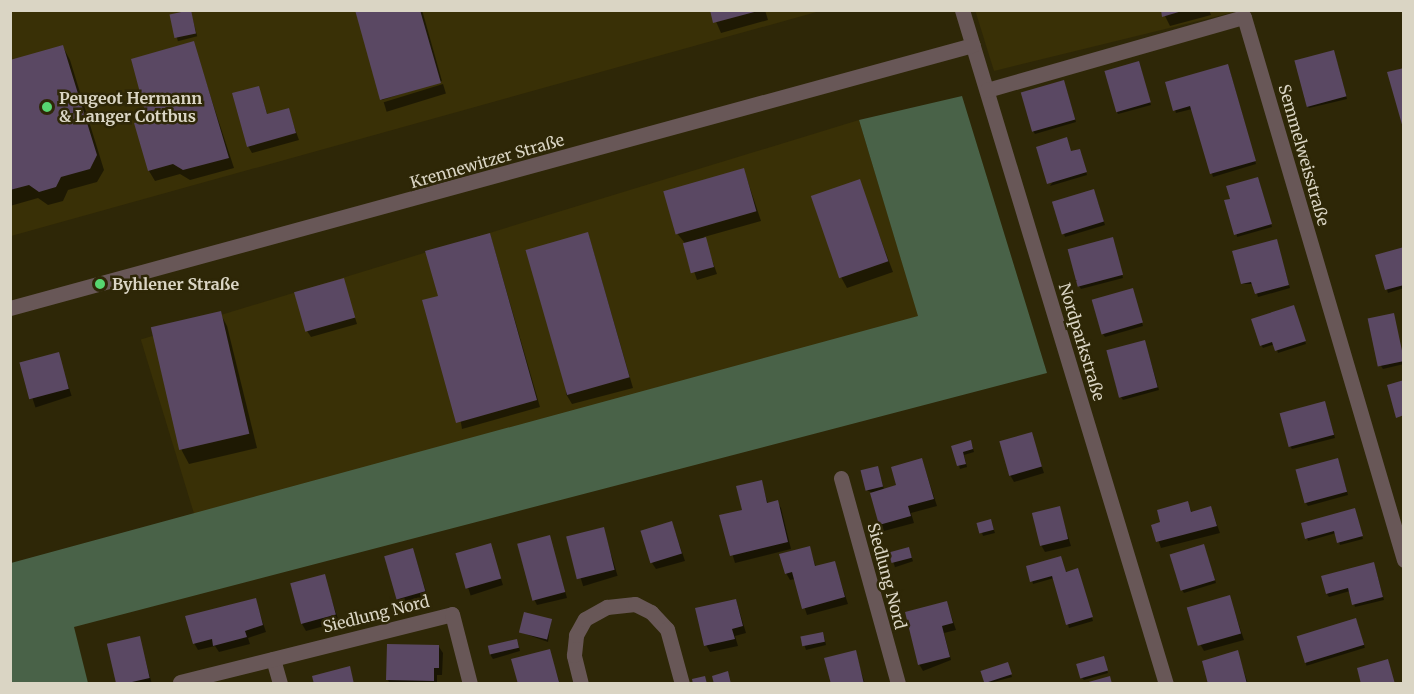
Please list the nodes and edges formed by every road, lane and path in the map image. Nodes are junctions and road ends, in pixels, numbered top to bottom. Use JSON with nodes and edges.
{"nodes":[{"id":1,"x":962,"y":10,"type":"edge"},
{"id":2,"x":973,"y":45,"type":"junction"},
{"id":3,"x":987,"y":90,"type":"junction"},
{"id":4,"x":10,"y":308,"type":"edge"},
{"id":5,"x":841,"y":478,"type":"dead end"},
{"id":6,"x":1404,"y":560,"type":"edge"},
{"id":7,"x":273,"y":659,"type":"junction"},
{"id":8,"x":180,"y":682,"type":"dead end"},
{"id":9,"x":280,"y":684,"type":"edge"},
{"id":10,"x":470,"y":684,"type":"edge"},
{"id":11,"x":581,"y":684,"type":"edge"},
{"id":12,"x":682,"y":684,"type":"edge"},
{"id":13,"x":898,"y":684,"type":"edge"},
{"id":14,"x":1166,"y":684,"type":"edge"}],
"edges":[{"from":1,"to":2,"type":"street","name":"Nordparkstraße"},
{"from":2,"to":3,"type":"street","name":"Nordparkstraße"},
{"from":2,"to":4,"type":"street","name":"Krennewitzer Straße"},
{"from":3,"to":6,"type":"street","name":"Semmelweisstraße"},
{"from":3,"to":14,"type":"street","name":"Nordparkstraße"},
{"from":5,"to":13,"type":"street","name":"Siedlung Nord"},
{"from":7,"to":8,"type":"street","name":"Siedlung Nord"},
{"from":7,"to":9,"type":"street"},
{"from":7,"to":10,"type":"street","name":"Siedlung Nord"},
{"from":11,"to":12,"type":"street"}]}
